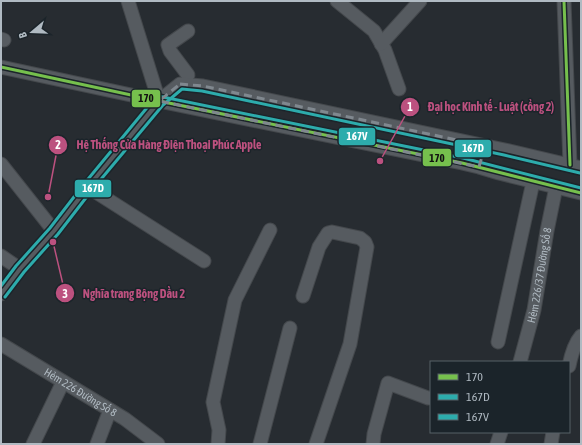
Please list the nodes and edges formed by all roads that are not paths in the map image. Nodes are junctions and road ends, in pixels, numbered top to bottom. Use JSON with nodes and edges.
{"nodes":[{"id":1,"x":128,"y":1,"type":"edge"},
{"id":2,"x":420,"y":1,"type":"edge"},
{"id":3,"x":564,"y":1,"type":"edge"},
{"id":4,"x":343,"y":3,"type":"edge"},
{"id":5,"x":188,"y":31,"type":"dead end"},
{"id":6,"x":382,"y":44,"type":"junction"},
{"id":7,"x":1,"y":67,"type":"edge"},
{"id":8,"x":184,"y":80,"type":"junction"},
{"id":9,"x":399,"y":89,"type":"dead end"},
{"id":10,"x":159,"y":102,"type":"junction"},
{"id":11,"x":486,"y":146,"type":"junction"},
{"id":12,"x":1,"y":164,"type":"edge"},
{"id":13,"x":576,"y":166,"type":"edge"},
{"id":14,"x":479,"y":167,"type":"junction"},
{"id":15,"x":534,"y":182,"type":"junction"},
{"id":16,"x":88,"y":186,"type":"junction"},
{"id":17,"x":556,"y":187,"type":"junction"},
{"id":18,"x":581,"y":193,"type":"edge"},
{"id":19,"x":270,"y":230,"type":"dead end"},
{"id":20,"x":54,"y":231,"type":"junction"},
{"id":21,"x":1,"y":256,"type":"edge"},
{"id":22,"x":204,"y":261,"type":"dead end"},
{"id":23,"x":20,"y":270,"type":"junction"},
{"id":24,"x":2,"y":291,"type":"edge"},
{"id":25,"x":303,"y":296,"type":"dead end"},
{"id":26,"x":290,"y":328,"type":"dead end"},
{"id":27,"x":581,"y":336,"type":"edge"},
{"id":28,"x":498,"y":342,"type":"dead end"},
{"id":29,"x":1,"y":344,"type":"edge"},
{"id":30,"x":520,"y":361,"type":"edge"},
{"id":31,"x":570,"y":361,"type":"edge"},
{"id":32,"x":63,"y":382,"type":"junction"},
{"id":33,"x":428,"y":398,"type":"dead end"},
{"id":34,"x":110,"y":410,"type":"junction"},
{"id":35,"x":501,"y":433,"type":"edge"},
{"id":36,"x":554,"y":433,"type":"edge"},
{"id":37,"x":33,"y":444,"type":"edge"},
{"id":38,"x":97,"y":444,"type":"edge"},
{"id":39,"x":158,"y":444,"type":"edge"},
{"id":40,"x":218,"y":444,"type":"edge"},
{"id":41,"x":260,"y":444,"type":"edge"},
{"id":42,"x":316,"y":444,"type":"edge"},
{"id":43,"x":373,"y":444,"type":"edge"},
{"id":44,"x":497,"y":444,"type":"edge"},
{"id":45,"x":551,"y":444,"type":"edge"}],
"edges":[{"from":1,"to":10,"type":"street"},
{"from":2,"to":6,"type":"street"},
{"from":3,"to":13,"type":"street"},
{"from":4,"to":6,"type":"street"},
{"from":5,"to":8,"type":"street"},
{"from":6,"to":9,"type":"street"},
{"from":7,"to":10,"type":"street"},
{"from":8,"to":10,"type":"street"},
{"from":8,"to":11,"type":"street"},
{"from":10,"to":14,"type":"street"},
{"from":10,"to":16,"type":"street"},
{"from":11,"to":13,"type":"street"},
{"from":11,"to":14,"type":"street"},
{"from":12,"to":20,"type":"street"},
{"from":14,"to":15,"type":"street"},
{"from":15,"to":17,"type":"street"},
{"from":15,"to":28,"type":"street"},
{"from":16,"to":20,"type":"street"},
{"from":16,"to":22,"type":"street"},
{"from":17,"to":18,"type":"street"},
{"from":17,"to":30,"type":"street","name":"Hẻm 226/37 Đường Số 8"},
{"from":19,"to":40,"type":"street"},
{"from":20,"to":23,"type":"street"},
{"from":21,"to":23,"type":"street"},
{"from":23,"to":24,"type":"street"},
{"from":25,"to":42,"type":"street"},
{"from":26,"to":41,"type":"street"},
{"from":27,"to":31,"type":"street"},
{"from":29,"to":32,"type":"street","name":"Hẻm 226 Đường Số 8"},
{"from":32,"to":34,"type":"street","name":"Hẻm 226 Đường Số 8"},
{"from":32,"to":37,"type":"street"},
{"from":33,"to":43,"type":"street"},
{"from":34,"to":38,"type":"street"},
{"from":34,"to":39,"type":"street","name":"Hẻm 226 Đường Số 8"},
{"from":35,"to":44,"type":"street"},
{"from":36,"to":45,"type":"street"}]}
